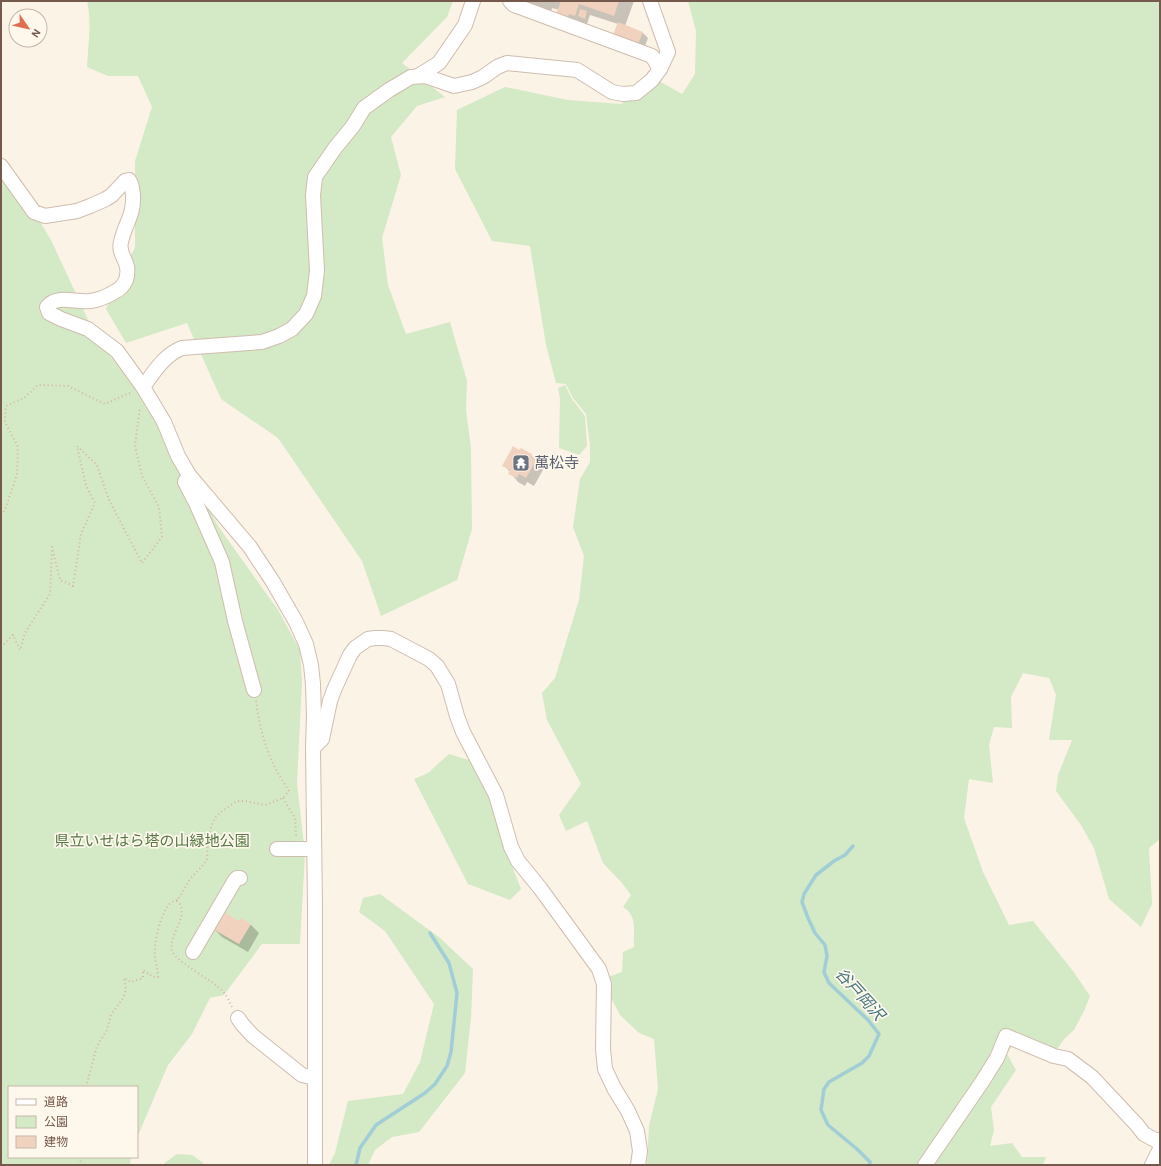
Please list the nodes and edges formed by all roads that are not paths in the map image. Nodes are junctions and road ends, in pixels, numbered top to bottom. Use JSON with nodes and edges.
{"nodes":[{"id":1,"x":472,"y":1,"type":"edge"},
{"id":2,"x":510,"y":1,"type":"edge"},
{"id":3,"x":650,"y":1,"type":"edge"},
{"id":4,"x":660,"y":69,"type":"junction"},
{"id":5,"x":418,"y":76,"type":"junction"},
{"id":6,"x":1,"y":166,"type":"edge"},
{"id":7,"x":143,"y":387,"type":"junction"},
{"id":8,"x":189,"y":475,"type":"junction"},
{"id":9,"x":254,"y":690,"type":"road end"},
{"id":10,"x":313,"y":748,"type":"junction"},
{"id":11,"x":277,"y":849,"type":"dead end"},
{"id":12,"x":314,"y":849,"type":"junction"},
{"id":13,"x":240,"y":878,"type":"dead end"},
{"id":14,"x":193,"y":952,"type":"dead end"},
{"id":15,"x":238,"y":1018,"type":"dead end"},
{"id":16,"x":315,"y":1078,"type":"junction"},
{"id":17,"x":1160,"y":1140,"type":"edge"},
{"id":18,"x":1160,"y":1149,"type":"edge"},
{"id":19,"x":315,"y":1165,"type":"edge"},
{"id":20,"x":638,"y":1165,"type":"edge"},
{"id":21,"x":925,"y":1165,"type":"edge"},
{"id":22,"x":1152,"y":1165,"type":"edge"}],
"edges":[{"from":1,"to":5,"type":"street"},
{"from":2,"to":4,"type":"street"},
{"from":3,"to":4,"type":"street"},
{"from":4,"to":5,"type":"street"},
{"from":5,"to":7,"type":"street"},
{"from":6,"to":7,"type":"street"},
{"from":7,"to":8,"type":"street"},
{"from":8,"to":9,"type":"street"},
{"from":8,"to":10,"type":"street"},
{"from":10,"to":12,"type":"street"},
{"from":10,"to":20,"type":"street"},
{"from":11,"to":12,"type":"street"},
{"from":12,"to":16,"type":"street"},
{"from":13,"to":14,"type":"street"},
{"from":15,"to":16,"type":"street"},
{"from":16,"to":19,"type":"street"},
{"from":17,"to":21,"type":"street"},
{"from":18,"to":22,"type":"street"}]}
